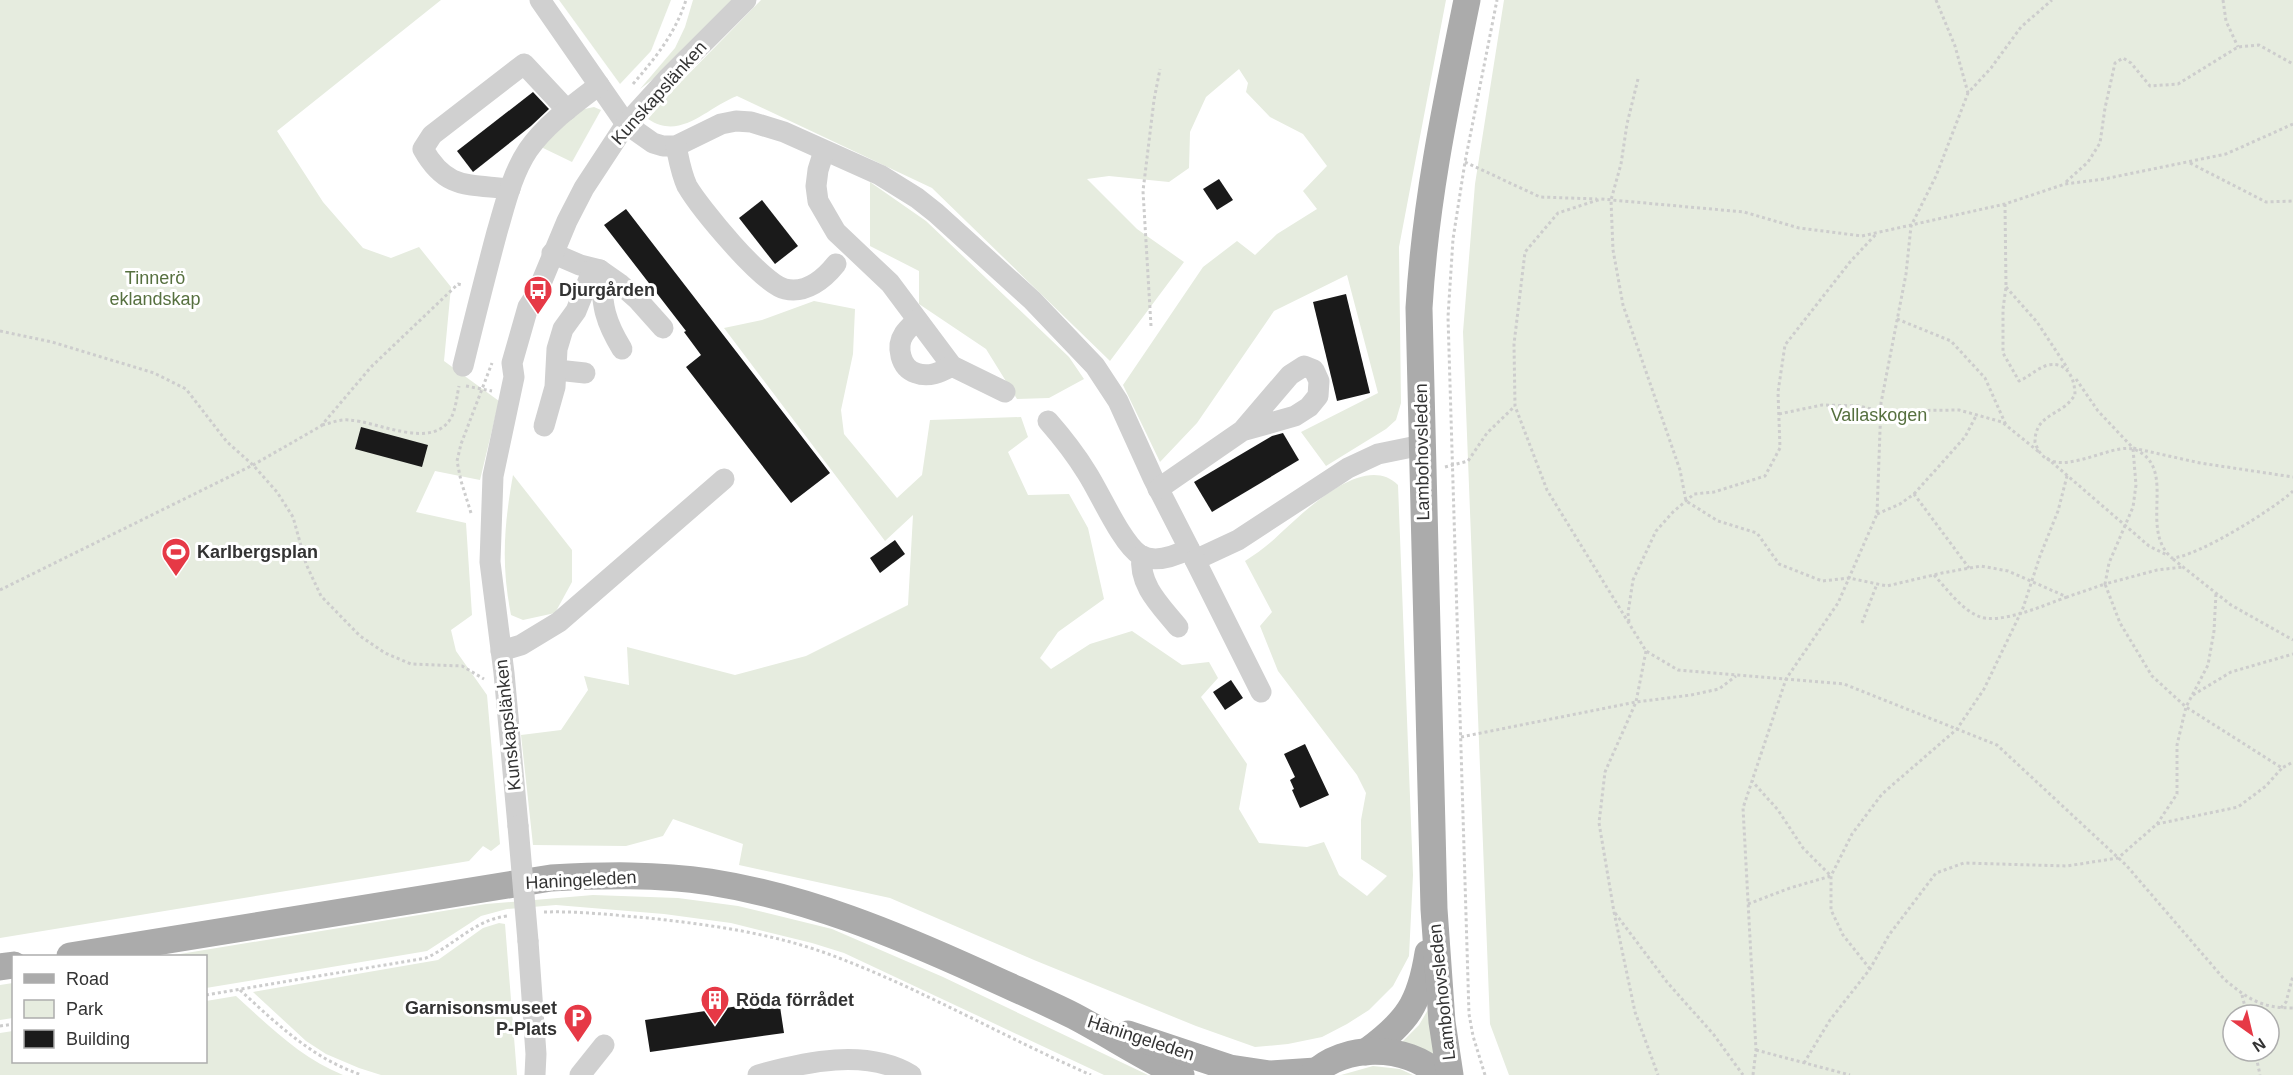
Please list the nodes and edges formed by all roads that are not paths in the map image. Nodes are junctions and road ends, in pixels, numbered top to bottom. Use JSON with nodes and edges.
{"nodes":[{"id":1,"x":540,"y":0,"type":"edge"},
{"id":2,"x":746,"y":0,"type":"edge"},
{"id":3,"x":1467,"y":0,"type":"edge"},
{"id":4,"x":599,"y":85,"type":"junction"},
{"id":5,"x":567,"y":110,"type":"junction"},
{"id":6,"x":626,"y":124,"type":"junction"},
{"id":7,"x":676,"y":146,"type":"junction"},
{"id":8,"x":824,"y":151,"type":"junction"},
{"id":9,"x":510,"y":189,"type":"junction"},
{"id":10,"x":552,"y":253,"type":"junction"},
{"id":11,"x":836,"y":264,"type":"dead end"},
{"id":12,"x":596,"y":269,"type":"junction"},
{"id":13,"x":917,"y":320,"type":"junction"},
{"id":14,"x":663,"y":328,"type":"dead end"},
{"id":15,"x":622,"y":349,"type":"dead end"},
{"id":16,"x":463,"y":366,"type":"dead end"},
{"id":17,"x":952,"y":366,"type":"junction"},
{"id":18,"x":556,"y":370,"type":"junction"},
{"id":19,"x":585,"y":373,"type":"dead end"},
{"id":20,"x":1005,"y":392,"type":"dead end"},
{"id":21,"x":1048,"y":421,"type":"dead end"},
{"id":22,"x":543,"y":426,"type":"dead end"},
{"id":23,"x":1242,"y":431,"type":"dead end"},
{"id":24,"x":1422,"y":444,"type":"junction"},
{"id":25,"x":724,"y":479,"type":"dead end"},
{"id":26,"x":1158,"y":489,"type":"junction"},
{"id":27,"x":1192,"y":554,"type":"junction"},
{"id":28,"x":1142,"y":556,"type":"junction"},
{"id":29,"x":1178,"y":627,"type":"dead end"},
{"id":30,"x":501,"y":651,"type":"junction"},
{"id":31,"x":1261,"y":692,"type":"dead end"},
{"id":32,"x":1434,"y":909,"type":"junction"},
{"id":33,"x":82,"y":955,"type":"edge"},
{"id":34,"x":1073,"y":1016,"type":"junction"},
{"id":35,"x":604,"y":1045,"type":"dead end"},
{"id":36,"x":1366,"y":1052,"type":"junction"},
{"id":37,"x":1314,"y":1073,"type":"edge"},
{"id":38,"x":535,"y":1075,"type":"edge"},
{"id":39,"x":580,"y":1075,"type":"edge"},
{"id":40,"x":758,"y":1075,"type":"edge"},
{"id":41,"x":911,"y":1075,"type":"edge"},
{"id":42,"x":1181,"y":1075,"type":"edge"},
{"id":43,"x":1439,"y":1075,"type":"edge"},
{"id":44,"x":1450,"y":1075,"type":"edge"}],
"edges":[{"from":1,"to":4,"type":"street"},
{"from":2,"to":6,"type":"street","name":"Kunskapslänken"},
{"from":3,"to":24,"type":"main road","name":"Lambohovsleden"},
{"from":4,"to":5,"type":"street"},
{"from":4,"to":6,"type":"street"},
{"from":5,"to":9,"type":"street"},
{"from":5,"to":9,"type":"street"},
{"from":6,"to":7,"type":"street"},
{"from":6,"to":10,"type":"street","name":"Kunskapslänken"},
{"from":7,"to":8,"type":"street"},
{"from":7,"to":11,"type":"street"},
{"from":8,"to":13,"type":"street"},
{"from":8,"to":26,"type":"street"},
{"from":9,"to":16,"type":"street"},
{"from":10,"to":12,"type":"street"},
{"from":10,"to":30,"type":"street","name":"Kunskapslänken"},
{"from":12,"to":14,"type":"street"},
{"from":12,"to":15,"type":"street"},
{"from":12,"to":18,"type":"street"},
{"from":13,"to":17,"type":"street"},
{"from":13,"to":17,"type":"street"},
{"from":17,"to":20,"type":"street"},
{"from":18,"to":19,"type":"street"},
{"from":18,"to":22,"type":"street"},
{"from":21,"to":28,"type":"street"},
{"from":23,"to":26,"type":"street"},
{"from":24,"to":27,"type":"street"},
{"from":24,"to":32,"type":"main road","name":"Lambohovsleden"},
{"from":25,"to":30,"type":"street"},
{"from":26,"to":27,"type":"street"},
{"from":27,"to":28,"type":"street"},
{"from":27,"to":31,"type":"street"},
{"from":28,"to":29,"type":"street"},
{"from":30,"to":38,"type":"street","name":"Kunskapslänken","bridge":true},
{"from":32,"to":36,"type":"main road","name":"Lambohovsleden"},
{"from":32,"to":44,"type":"main road","name":"Lambohovsleden"},
{"from":33,"to":34,"type":"main road","name":"Haningeleden"},
{"from":34,"to":37,"type":"main road","name":"Haningeleden"},
{"from":34,"to":42,"type":"main road","name":"Haningeleden"},
{"from":35,"to":39,"type":"street"},
{"from":36,"to":37,"type":"main road"},
{"from":36,"to":43,"type":"main road"},
{"from":40,"to":41,"type":"street"}]}
